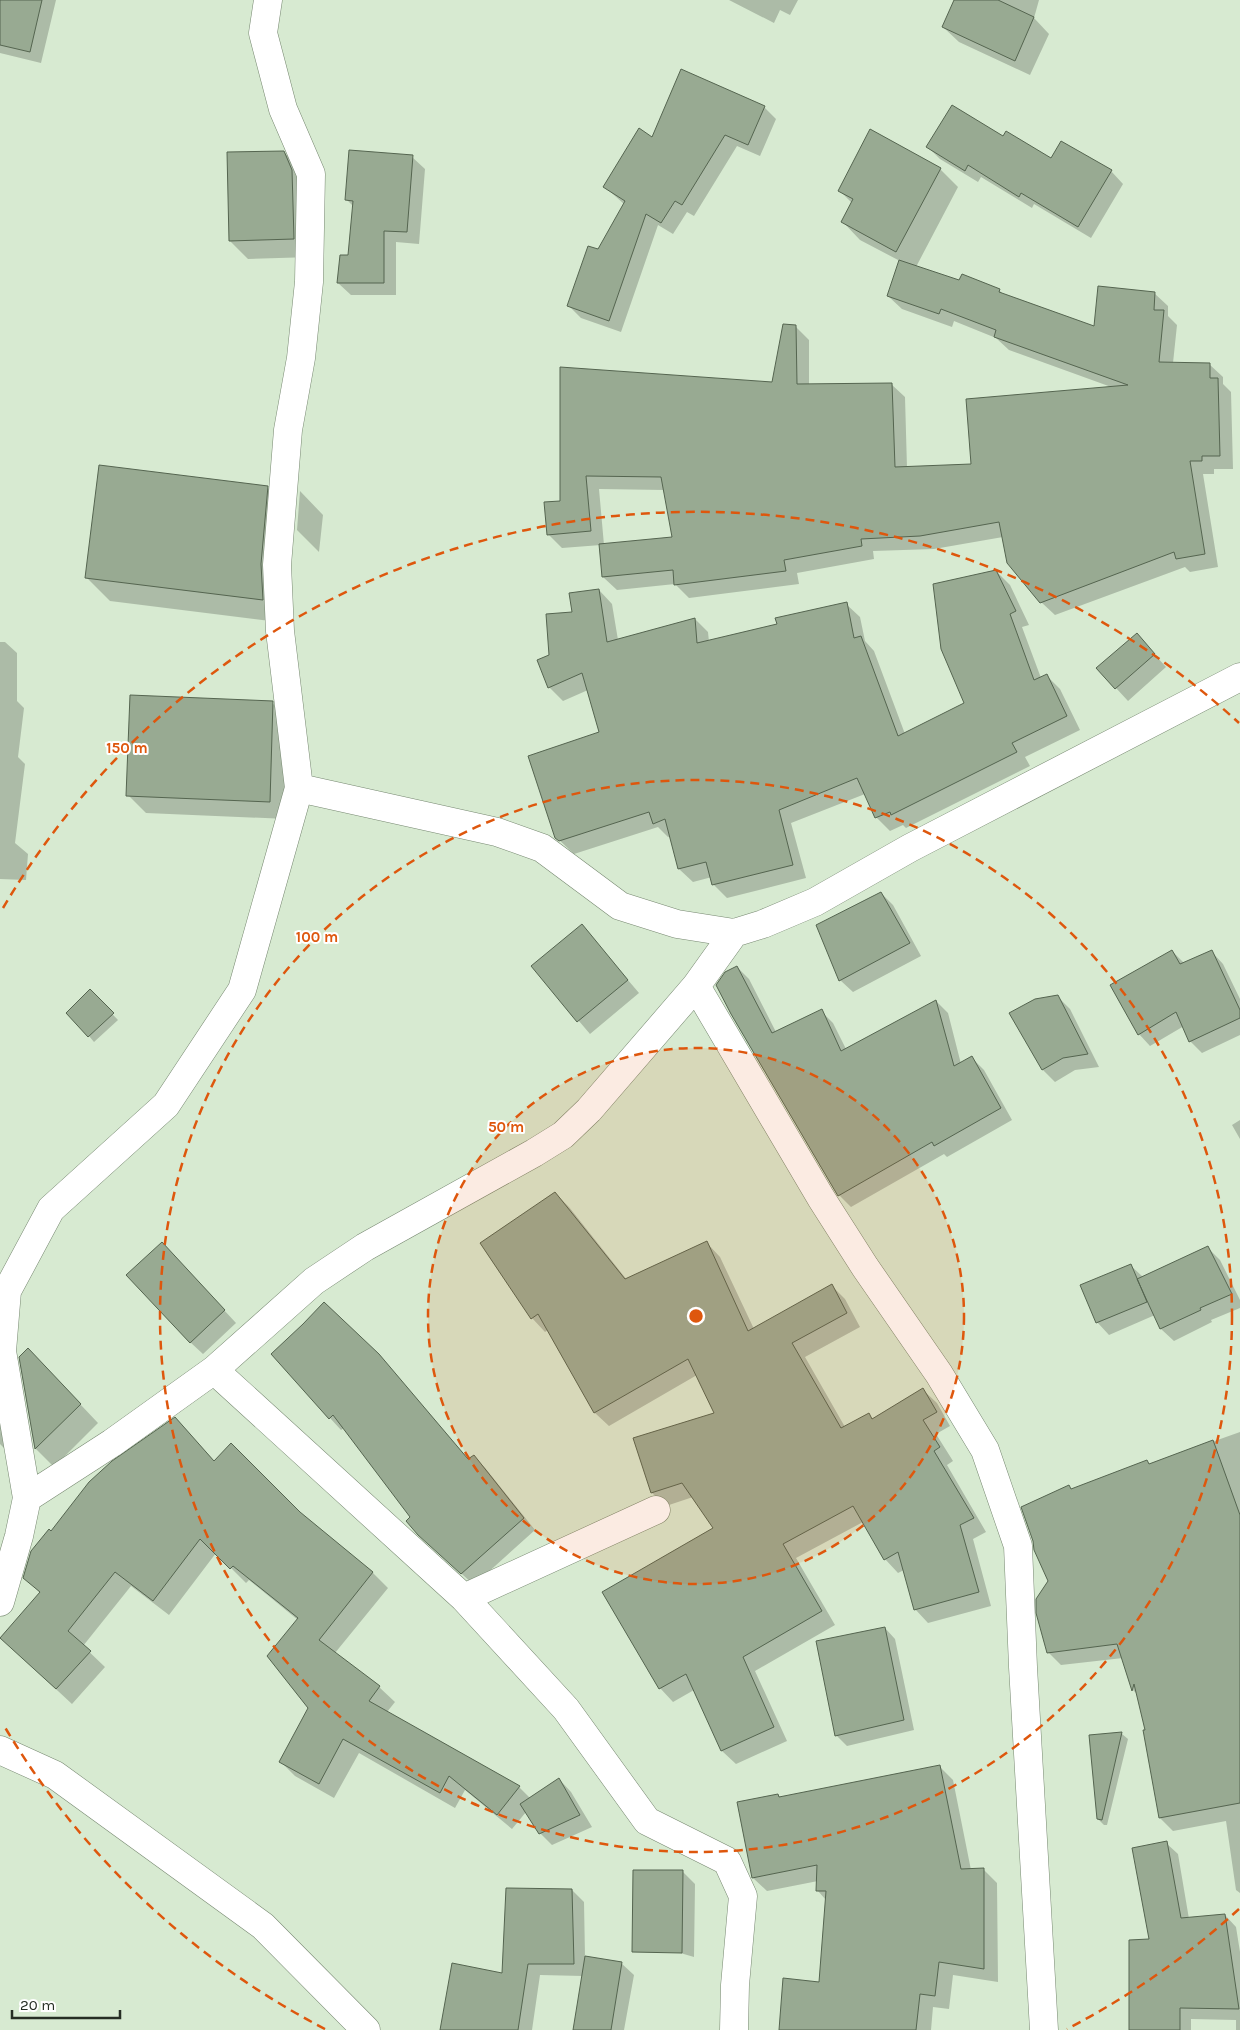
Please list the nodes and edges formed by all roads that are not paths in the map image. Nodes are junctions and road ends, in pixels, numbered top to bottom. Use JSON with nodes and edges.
{"nodes":[{"id":1,"x":268,"y":0,"type":"edge"},
{"id":2,"x":1240,"y":677,"type":"edge"},
{"id":3,"x":299,"y":788,"type":"junction"},
{"id":4,"x":734,"y":933,"type":"junction"},
{"id":5,"x":696,"y":986,"type":"junction"},
{"id":6,"x":214,"y":1370,"type":"junction"},
{"id":7,"x":27,"y":1498,"type":"junction"},
{"id":8,"x":656,"y":1510,"type":"dead end"},
{"id":9,"x":464,"y":1598,"type":"junction"},
{"id":10,"x":0,"y":1602,"type":"edge"},
{"id":11,"x":0,"y":1750,"type":"edge"},
{"id":12,"x":366,"y":2030,"type":"edge"},
{"id":13,"x":734,"y":2030,"type":"edge"},
{"id":14,"x":1044,"y":2030,"type":"edge"}],
"edges":[{"from":1,"to":3,"type":"street"},
{"from":2,"to":4,"type":"street"},
{"from":3,"to":4,"type":"street"},
{"from":3,"to":7,"type":"street"},
{"from":4,"to":5,"type":"street"},
{"from":5,"to":6,"type":"street"},
{"from":5,"to":14,"type":"street"},
{"from":6,"to":7,"type":"street"},
{"from":6,"to":9,"type":"street"},
{"from":7,"to":10,"type":"street"},
{"from":8,"to":9,"type":"street"},
{"from":9,"to":13,"type":"street"},
{"from":11,"to":12,"type":"street"}]}
